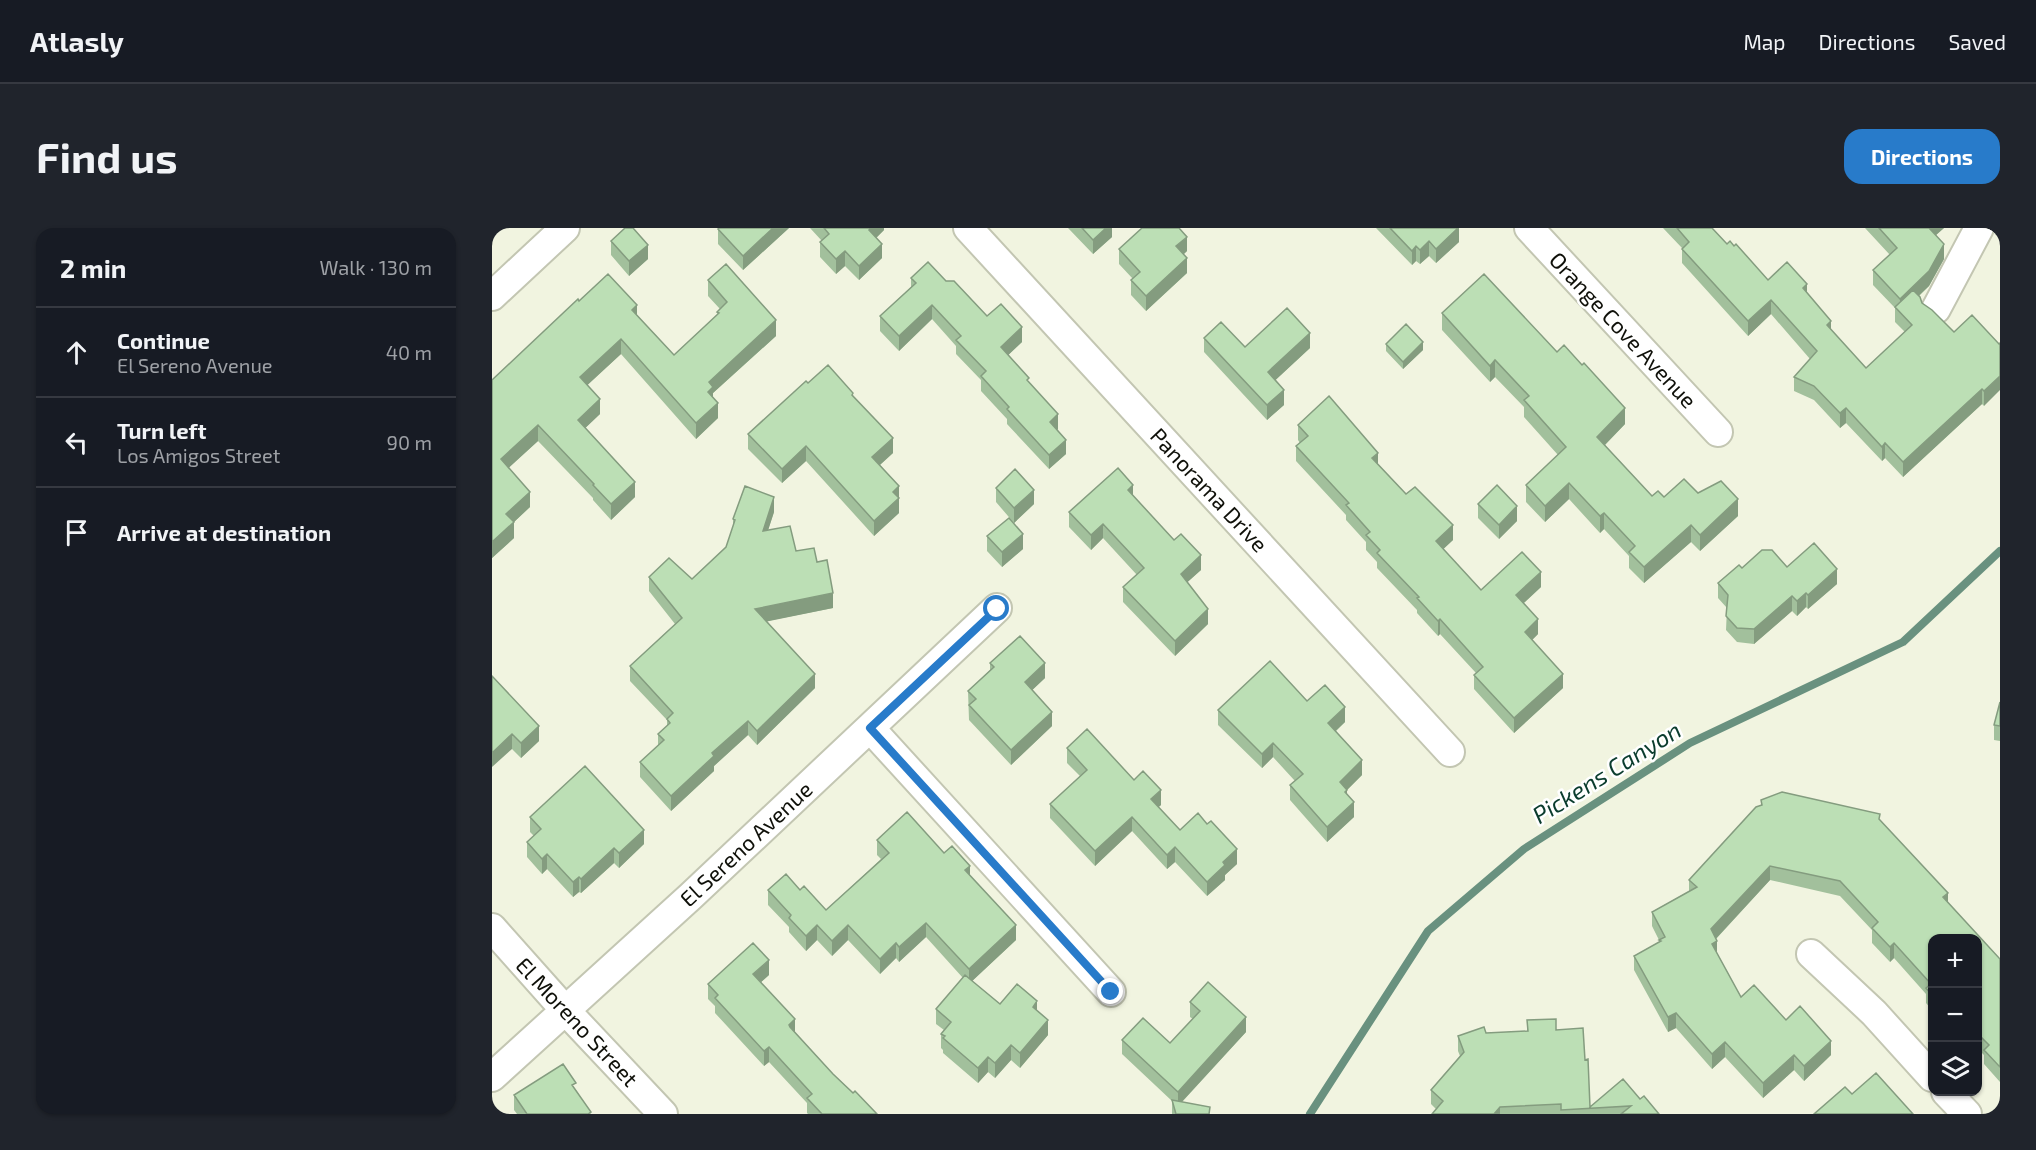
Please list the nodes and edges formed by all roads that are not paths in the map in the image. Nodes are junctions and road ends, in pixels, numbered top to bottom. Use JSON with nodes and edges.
{"nodes":[{"id":1,"x":566,"y":228,"type":"edge"},
{"id":2,"x":968,"y":228,"type":"edge"},
{"id":3,"x":1529,"y":228,"type":"edge"},
{"id":4,"x":1980,"y":228,"type":"edge"},
{"id":5,"x":492,"y":296,"type":"edge"},
{"id":6,"x":1936,"y":309,"type":"dead end"},
{"id":7,"x":1718,"y":432,"type":"dead end"},
{"id":8,"x":997,"y":609,"type":"dead end"},
{"id":9,"x":870,"y":728,"type":"junction"},
{"id":10,"x":1450,"y":752,"type":"dead end"},
{"id":11,"x":492,"y":928,"type":"edge"},
{"id":12,"x":1811,"y":954,"type":"dead end"},
{"id":13,"x":1111,"y":992,"type":"dead end"},
{"id":14,"x":565,"y":1010,"type":"junction"},
{"id":15,"x":1928,"y":1073,"type":"edge"},
{"id":16,"x":492,"y":1077,"type":"edge"},
{"id":17,"x":1950,"y":1096,"type":"edge"},
{"id":18,"x":663,"y":1114,"type":"edge"},
{"id":19,"x":1967,"y":1114,"type":"edge"}],
"edges":[{"from":1,"to":5,"type":"street"},
{"from":2,"to":10,"type":"street","name":"Panorama Drive"},
{"from":3,"to":7,"type":"street","name":"Orange Cove Avenue"},
{"from":4,"to":6,"type":"street"},
{"from":8,"to":9,"type":"street","name":"El Sereno Avenue"},
{"from":9,"to":13,"type":"street"},
{"from":9,"to":14,"type":"street","name":"El Sereno Avenue"},
{"from":11,"to":14,"type":"street","name":"El Moreno Street"},
{"from":12,"to":15,"type":"street"},
{"from":14,"to":16,"type":"street","name":"El Sereno Avenue"},
{"from":14,"to":18,"type":"street","name":"El Moreno Street"},
{"from":17,"to":19,"type":"street"}]}
